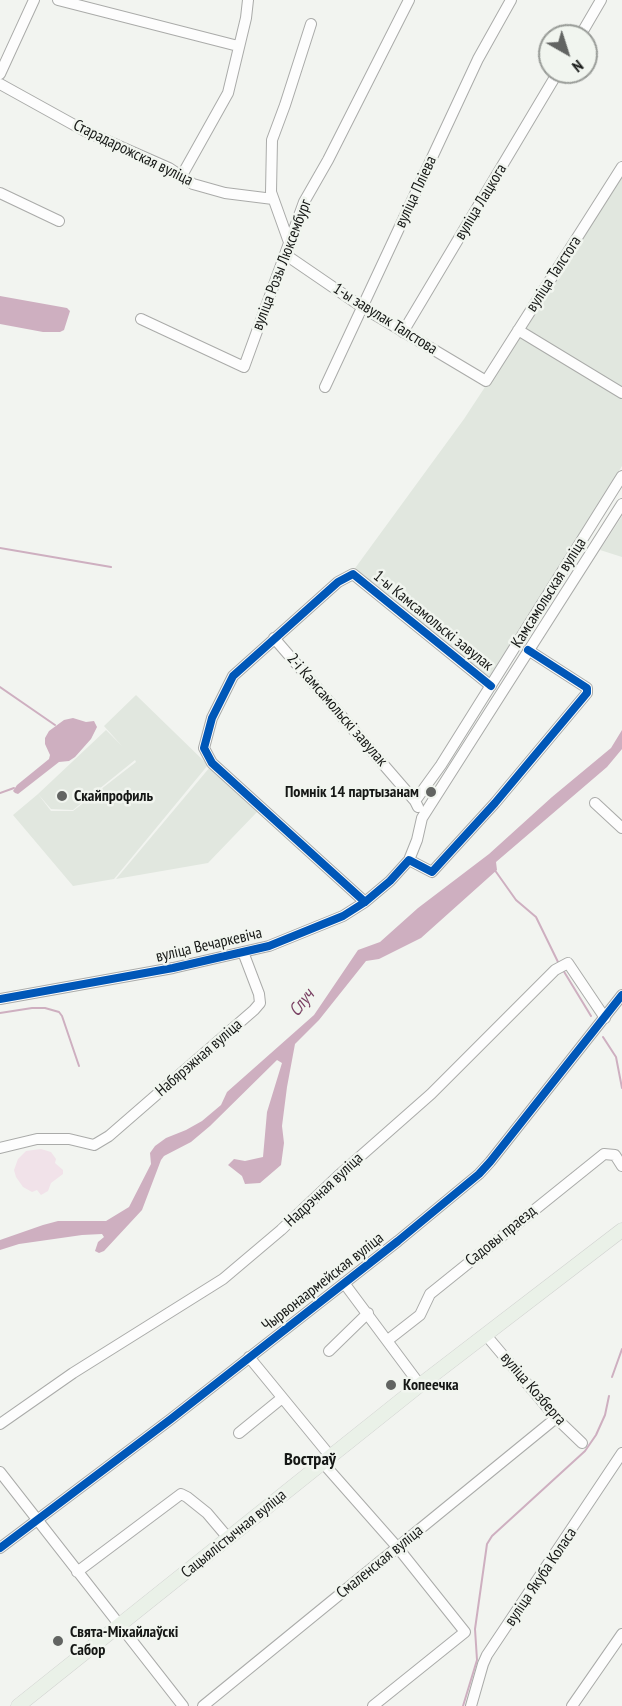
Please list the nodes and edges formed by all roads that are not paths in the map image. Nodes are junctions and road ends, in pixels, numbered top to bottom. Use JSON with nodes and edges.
{"nodes":[{"id":1,"x":34,"y":0,"type":"edge"},
{"id":2,"x":58,"y":0,"type":"edge"},
{"id":3,"x":248,"y":0,"type":"edge"},
{"id":4,"x":409,"y":0,"type":"edge"},
{"id":5,"x":511,"y":0,"type":"edge"},
{"id":6,"x":601,"y":0,"type":"edge"},
{"id":7,"x":311,"y":24,"type":"dead end"},
{"id":8,"x":587,"y":24,"type":"edge"},
{"id":9,"x":238,"y":46,"type":"junction"},
{"id":10,"x":0,"y":74,"type":"edge"},
{"id":11,"x":0,"y":84,"type":"edge"},
{"id":12,"x":551,"y":84,"type":"edge"},
{"id":13,"x":622,"y":167,"type":"edge"},
{"id":14,"x":181,"y":177,"type":"junction"},
{"id":15,"x":0,"y":192,"type":"edge"},
{"id":16,"x":273,"y":199,"type":"junction"},
{"id":17,"x":59,"y":221,"type":"dead end"},
{"id":18,"x":288,"y":250,"type":"junction"},
{"id":19,"x":362,"y":307,"type":"junction"},
{"id":20,"x":141,"y":319,"type":"dead end"},
{"id":21,"x":518,"y":330,"type":"junction"},
{"id":22,"x":403,"y":332,"type":"junction"},
{"id":23,"x":486,"y":381,"type":"joint"},
{"id":24,"x":325,"y":387,"type":"dead end"},
{"id":25,"x":622,"y":393,"type":"edge"},
{"id":26,"x":622,"y":476,"type":"edge"},
{"id":27,"x":622,"y":504,"type":"edge"},
{"id":28,"x":274,"y":638,"type":"junction"},
{"id":29,"x":528,"y":650,"type":"junction"},
{"id":30,"x":491,"y":686,"type":"junction"},
{"id":31,"x":415,"y":801,"type":"junction"},
{"id":32,"x":595,"y":803,"type":"dead end"},
{"id":33,"x":422,"y":818,"type":"junction"},
{"id":34,"x":622,"y":828,"type":"edge"},
{"id":35,"x":410,"y":860,"type":"junction"},
{"id":36,"x":365,"y":902,"type":"junction"},
{"id":37,"x":243,"y":952,"type":"junction"},
{"id":38,"x":622,"y":996,"type":"edge"},
{"id":39,"x":0,"y":999,"type":"edge"},
{"id":40,"x":604,"y":1018,"type":"junction"},
{"id":41,"x":0,"y":1148,"type":"edge"},
{"id":42,"x":622,"y":1166,"type":"edge"},
{"id":43,"x":622,"y":1230,"type":"edge"},
{"id":44,"x":344,"y":1283,"type":"junction"},
{"id":45,"x":368,"y":1313,"type":"junction"},
{"id":46,"x":485,"y":1334,"type":"junction"},
{"id":47,"x":388,"y":1340,"type":"junction"},
{"id":48,"x":329,"y":1351,"type":"dead end"},
{"id":49,"x":249,"y":1357,"type":"junction"},
{"id":50,"x":420,"y":1384,"type":"junction"},
{"id":51,"x":282,"y":1398,"type":"junction"},
{"id":52,"x":556,"y":1418,"type":"junction"},
{"id":53,"x":0,"y":1424,"type":"edge"},
{"id":54,"x":239,"y":1433,"type":"dead end"},
{"id":55,"x":582,"y":1443,"type":"dead end"},
{"id":56,"x":621,"y":1456,"type":"edge"},
{"id":57,"x":327,"y":1460,"type":"junction"},
{"id":58,"x":0,"y":1472,"type":"edge"},
{"id":59,"x":4,"y":1486,"type":"edge"},
{"id":60,"x":37,"y":1519,"type":"junction"},
{"id":61,"x":230,"y":1539,"type":"junction"},
{"id":62,"x":0,"y":1548,"type":"edge"},
{"id":63,"x":398,"y":1548,"type":"junction"},
{"id":64,"x":77,"y":1572,"type":"junction"},
{"id":65,"x":119,"y":1625,"type":"junction"},
{"id":66,"x":622,"y":1634,"type":"edge"},
{"id":67,"x":18,"y":1706,"type":"edge"},
{"id":68,"x":183,"y":1706,"type":"edge"},
{"id":69,"x":203,"y":1706,"type":"edge"},
{"id":70,"x":373,"y":1706,"type":"edge"},
{"id":71,"x":471,"y":1706,"type":"edge"},
{"id":72,"x":572,"y":1706,"type":"edge"}],
"edges":[{"from":1,"to":10,"type":"street"},
{"from":2,"to":9,"type":"street"},
{"from":3,"to":9,"type":"street"},
{"from":4,"to":18,"type":"street","name":"вуліца Розы Люксембург"},
{"from":5,"to":19,"type":"street","name":"вуліца Пліева"},
{"from":6,"to":8,"type":"street"},
{"from":7,"to":16,"type":"street"},
{"from":9,"to":14,"type":"street"},
{"from":11,"to":14,"type":"street","name":"Старадарожская вуліца"},
{"from":12,"to":22,"type":"street","name":"вуліца Лацкога"},
{"from":13,"to":21,"type":"street","name":"вуліца Талстога"},
{"from":14,"to":16,"type":"street","name":"Старадарожская вуліца"},
{"from":15,"to":17,"type":"street"},
{"from":16,"to":18,"type":"street"},
{"from":18,"to":19,"type":"street","name":"1-ы завулак Талстова"},
{"from":18,"to":20,"type":"street","name":"вуліца Розы Люксембург"},
{"from":19,"to":22,"type":"street","name":"1-ы завулак Талстова"},
{"from":19,"to":24,"type":"street","name":"вуліца Пліева"},
{"from":21,"to":23,"type":"street","name":"вуліца Талстога"},
{"from":21,"to":25,"type":"street"},
{"from":22,"to":23,"type":"street","name":"1-ы завулак Талстова"},
{"from":26,"to":30,"type":"street","name":"Камсамольская вуліца"},
{"from":27,"to":29,"type":"street","name":"Камсамольская вуліца"},
{"from":28,"to":30,"type":"street","name":"1-ы Камсамольскі завулак"},
{"from":28,"to":31,"type":"street","name":"2-і Камсамольскі завулак"},
{"from":28,"to":36,"type":"street","name":"2-і Камсамольскі завулак"},
{"from":29,"to":33,"type":"street","name":"Камсамольская вуліца"},
{"from":29,"to":35,"type":"street"},
{"from":30,"to":31,"type":"street","name":"Камсамольская вуліца"},
{"from":31,"to":33,"type":"street","name":"2-і Камсамольскі завулак"},
{"from":32,"to":34,"type":"street"},
{"from":33,"to":35,"type":"street","name":"Камсамольская вуліца"},
{"from":35,"to":36,"type":"street","name":"вуліца Вечаркевіча"},
{"from":36,"to":37,"type":"street","name":"вуліца Вечаркевіча"},
{"from":37,"to":39,"type":"street","name":"вуліца Вечаркевіча"},
{"from":37,"to":41,"type":"street","name":"Набярэжная вуліца"},
{"from":38,"to":40,"type":"street","name":"Чырвонаармейская вуліца"},
{"from":40,"to":44,"type":"street","name":"Чырвонаармейская вуліца"},
{"from":40,"to":53,"type":"street","name":"Надрэчная вуліца"},
{"from":42,"to":47,"type":"street","name":"Садовы праезд"},
{"from":43,"to":46,"type":"main road","name":"Сацыялістычная вуліца"},
{"from":44,"to":45,"type":"street"},
{"from":44,"to":49,"type":"street","name":"Чырвонаармейская вуліца"},
{"from":45,"to":47,"type":"street"},
{"from":45,"to":48,"type":"street"},
{"from":46,"to":50,"type":"main road","name":"Сацыялістычная вуліца"},
{"from":46,"to":52,"type":"street","name":"вуліца Козберга"},
{"from":47,"to":50,"type":"street"},
{"from":49,"to":51,"type":"street"},
{"from":49,"to":60,"type":"street","name":"Чырвонаармейская вуліца"},
{"from":50,"to":57,"type":"main road","name":"Сацыялістычная вуліца"},
{"from":51,"to":54,"type":"street"},
{"from":51,"to":57,"type":"street"},
{"from":52,"to":55,"type":"street","name":"вуліца Козберга"},
{"from":52,"to":63,"type":"street","name":"Смаленская вуліца"},
{"from":56,"to":71,"type":"street","name":"вуліца Якуба Коласа"},
{"from":57,"to":61,"type":"main road","name":"Сацыялістычная вуліца"},
{"from":57,"to":63,"type":"street"},
{"from":58,"to":59,"type":"street"},
{"from":59,"to":60,"type":"street"},
{"from":60,"to":62,"type":"street","name":"Чырвонаармейская вуліца"},
{"from":60,"to":64,"type":"street"},
{"from":61,"to":64,"type":"street"},
{"from":61,"to":65,"type":"main road","name":"Сацыялістычная вуліца"},
{"from":63,"to":69,"type":"street","name":"Смаленская вуліца"},
{"from":63,"to":70,"type":"street"},
{"from":64,"to":65,"type":"street"},
{"from":65,"to":67,"type":"main road","name":"Сацыялістычная вуліца"},
{"from":65,"to":68,"type":"street"},
{"from":66,"to":72,"type":"street"}]}
